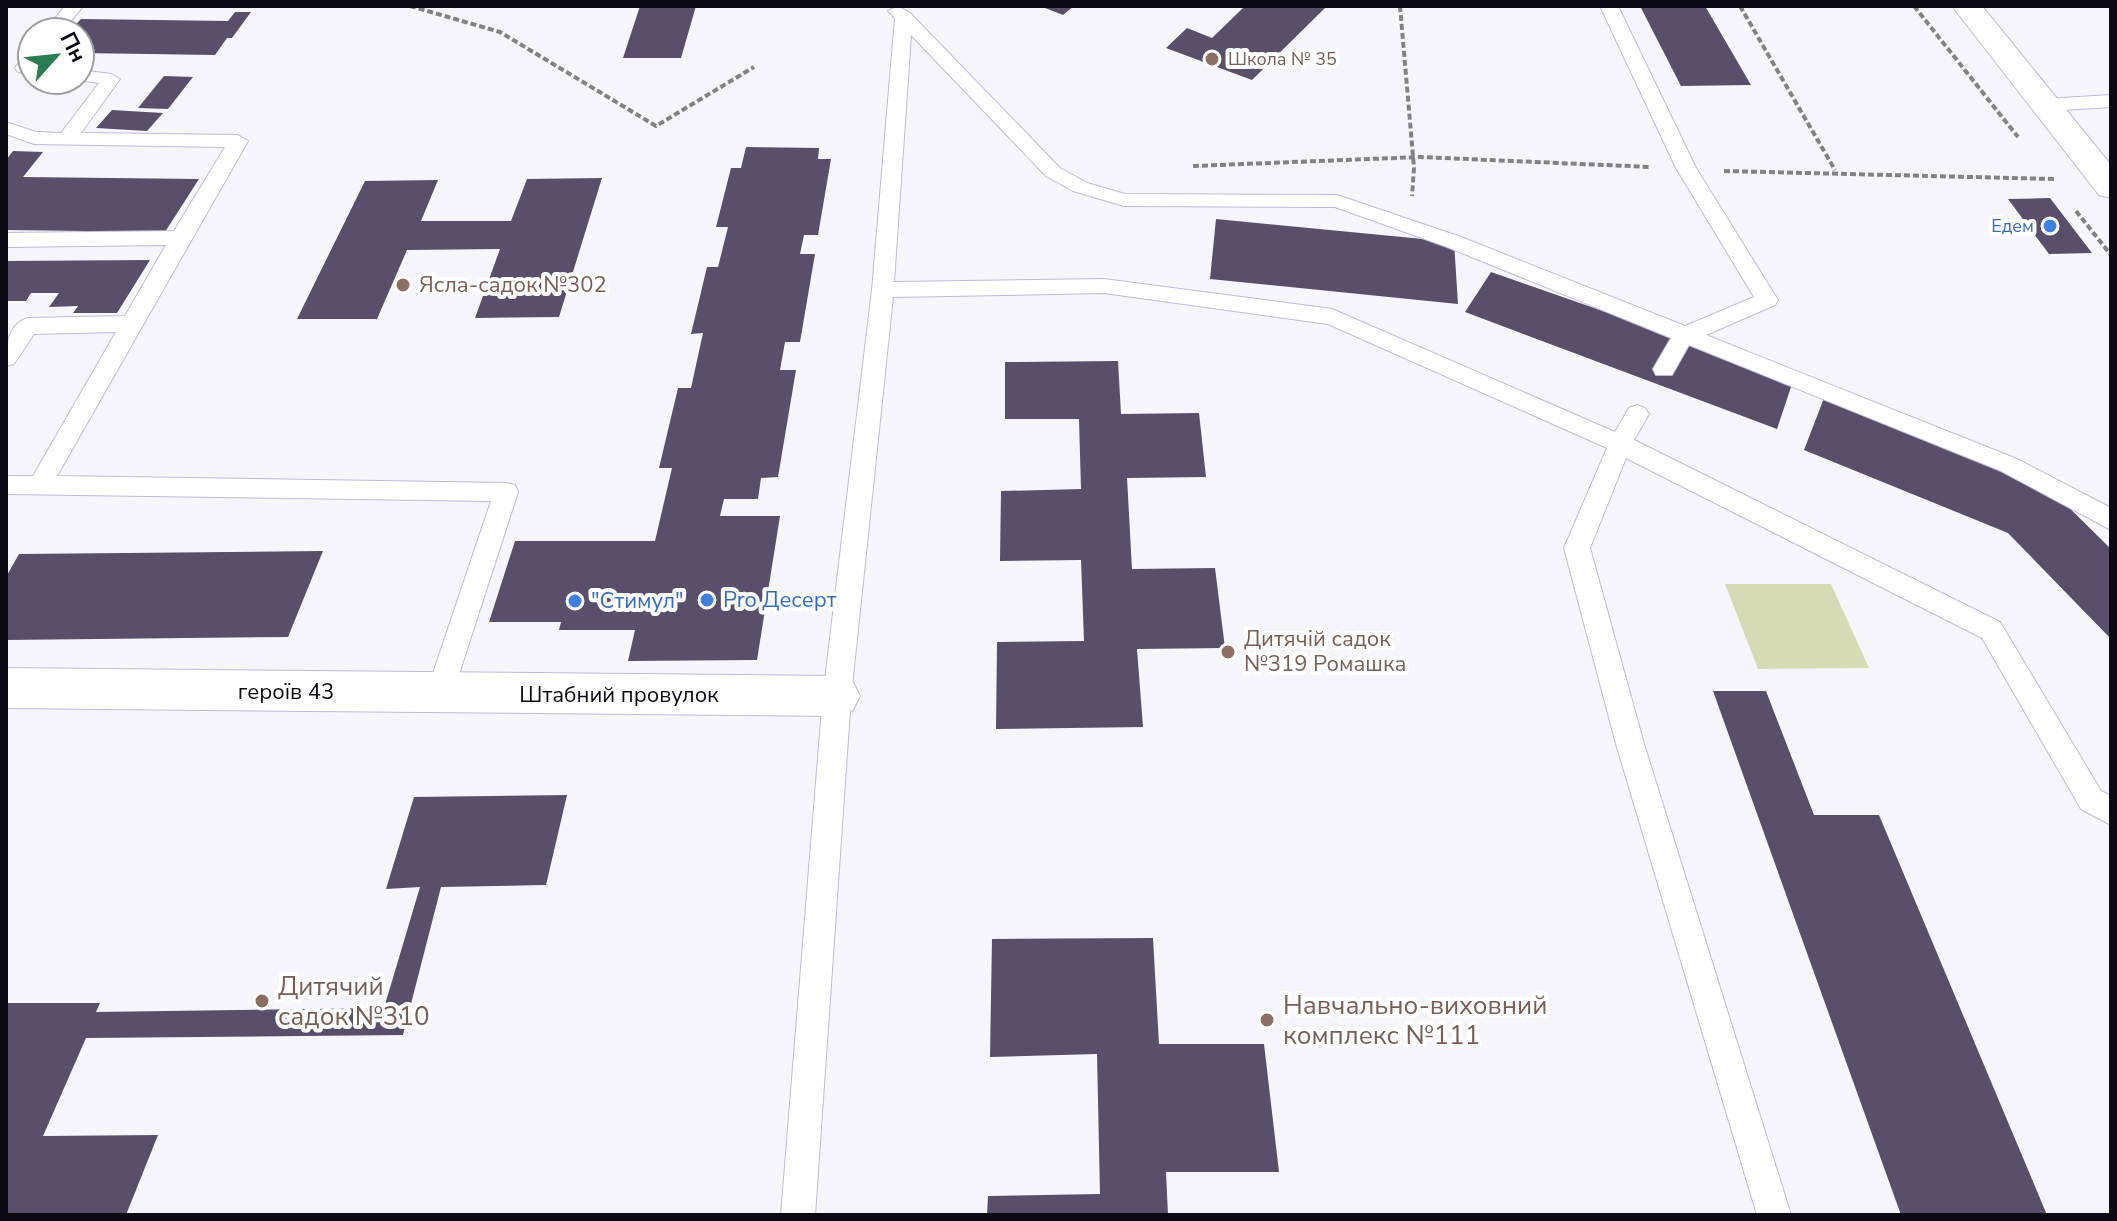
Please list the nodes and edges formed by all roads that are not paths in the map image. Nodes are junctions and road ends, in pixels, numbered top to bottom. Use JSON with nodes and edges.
{"nodes":[{"id":1,"x":1609,"y":6,"type":"edge"},
{"id":2,"x":1967,"y":6,"type":"edge"},
{"id":3,"x":897,"y":12,"type":"edge"},
{"id":4,"x":96,"y":77,"type":"edge"},
{"id":5,"x":2111,"y":101,"type":"edge"},
{"id":6,"x":2046,"y":105,"type":"junction"},
{"id":7,"x":6,"y":128,"type":"edge"},
{"id":8,"x":67,"y":138,"type":"junction"},
{"id":9,"x":2111,"y":186,"type":"edge"},
{"id":10,"x":180,"y":238,"type":"junction"},
{"id":11,"x":6,"y":240,"type":"edge"},
{"id":12,"x":883,"y":290,"type":"junction"},
{"id":13,"x":132,"y":324,"type":"junction"},
{"id":14,"x":1684,"y":335,"type":"junction"},
{"id":15,"x":6,"y":358,"type":"edge"},
{"id":16,"x":1664,"y":369,"type":"dead end"},
{"id":17,"x":1637,"y":414,"type":"dead end"},
{"id":18,"x":1620,"y":444,"type":"junction"},
{"id":19,"x":6,"y":485,"type":"edge"},
{"id":20,"x":40,"y":485,"type":"junction"},
{"id":21,"x":2111,"y":520,"type":"edge"},
{"id":22,"x":6,"y":688,"type":"edge"},
{"id":23,"x":421,"y":694,"type":"junction"},
{"id":24,"x":837,"y":696,"type":"junction"},
{"id":25,"x":2111,"y":811,"type":"edge"},
{"id":26,"x":798,"y":1215,"type":"edge"},
{"id":27,"x":1774,"y":1215,"type":"edge"}],
"edges":[{"from":1,"to":14,"type":"lane"},
{"from":2,"to":6,"type":"street"},
{"from":3,"to":12,"type":"lane"},
{"from":3,"to":14,"type":"lane"},
{"from":4,"to":8,"type":"lane"},
{"from":5,"to":6,"type":"lane"},
{"from":6,"to":9,"type":"street"},
{"from":7,"to":8,"type":"lane"},
{"from":8,"to":10,"type":"lane"},
{"from":10,"to":11,"type":"lane"},
{"from":10,"to":13,"type":"lane"},
{"from":12,"to":18,"type":"lane"},
{"from":12,"to":24,"type":"lane"},
{"from":13,"to":15,"type":"lane"},
{"from":13,"to":20,"type":"lane"},
{"from":14,"to":16,"type":"lane"},
{"from":14,"to":21,"type":"lane"},
{"from":17,"to":18,"type":"lane"},
{"from":18,"to":25,"type":"lane"},
{"from":18,"to":27,"type":"lane"},
{"from":19,"to":20,"type":"lane"},
{"from":20,"to":23,"type":"lane"},
{"from":22,"to":23,"type":"street","name":"героїв 43"},
{"from":23,"to":24,"type":"street","name":"Штабний провулок"},
{"from":24,"to":26,"type":"lane"}]}
